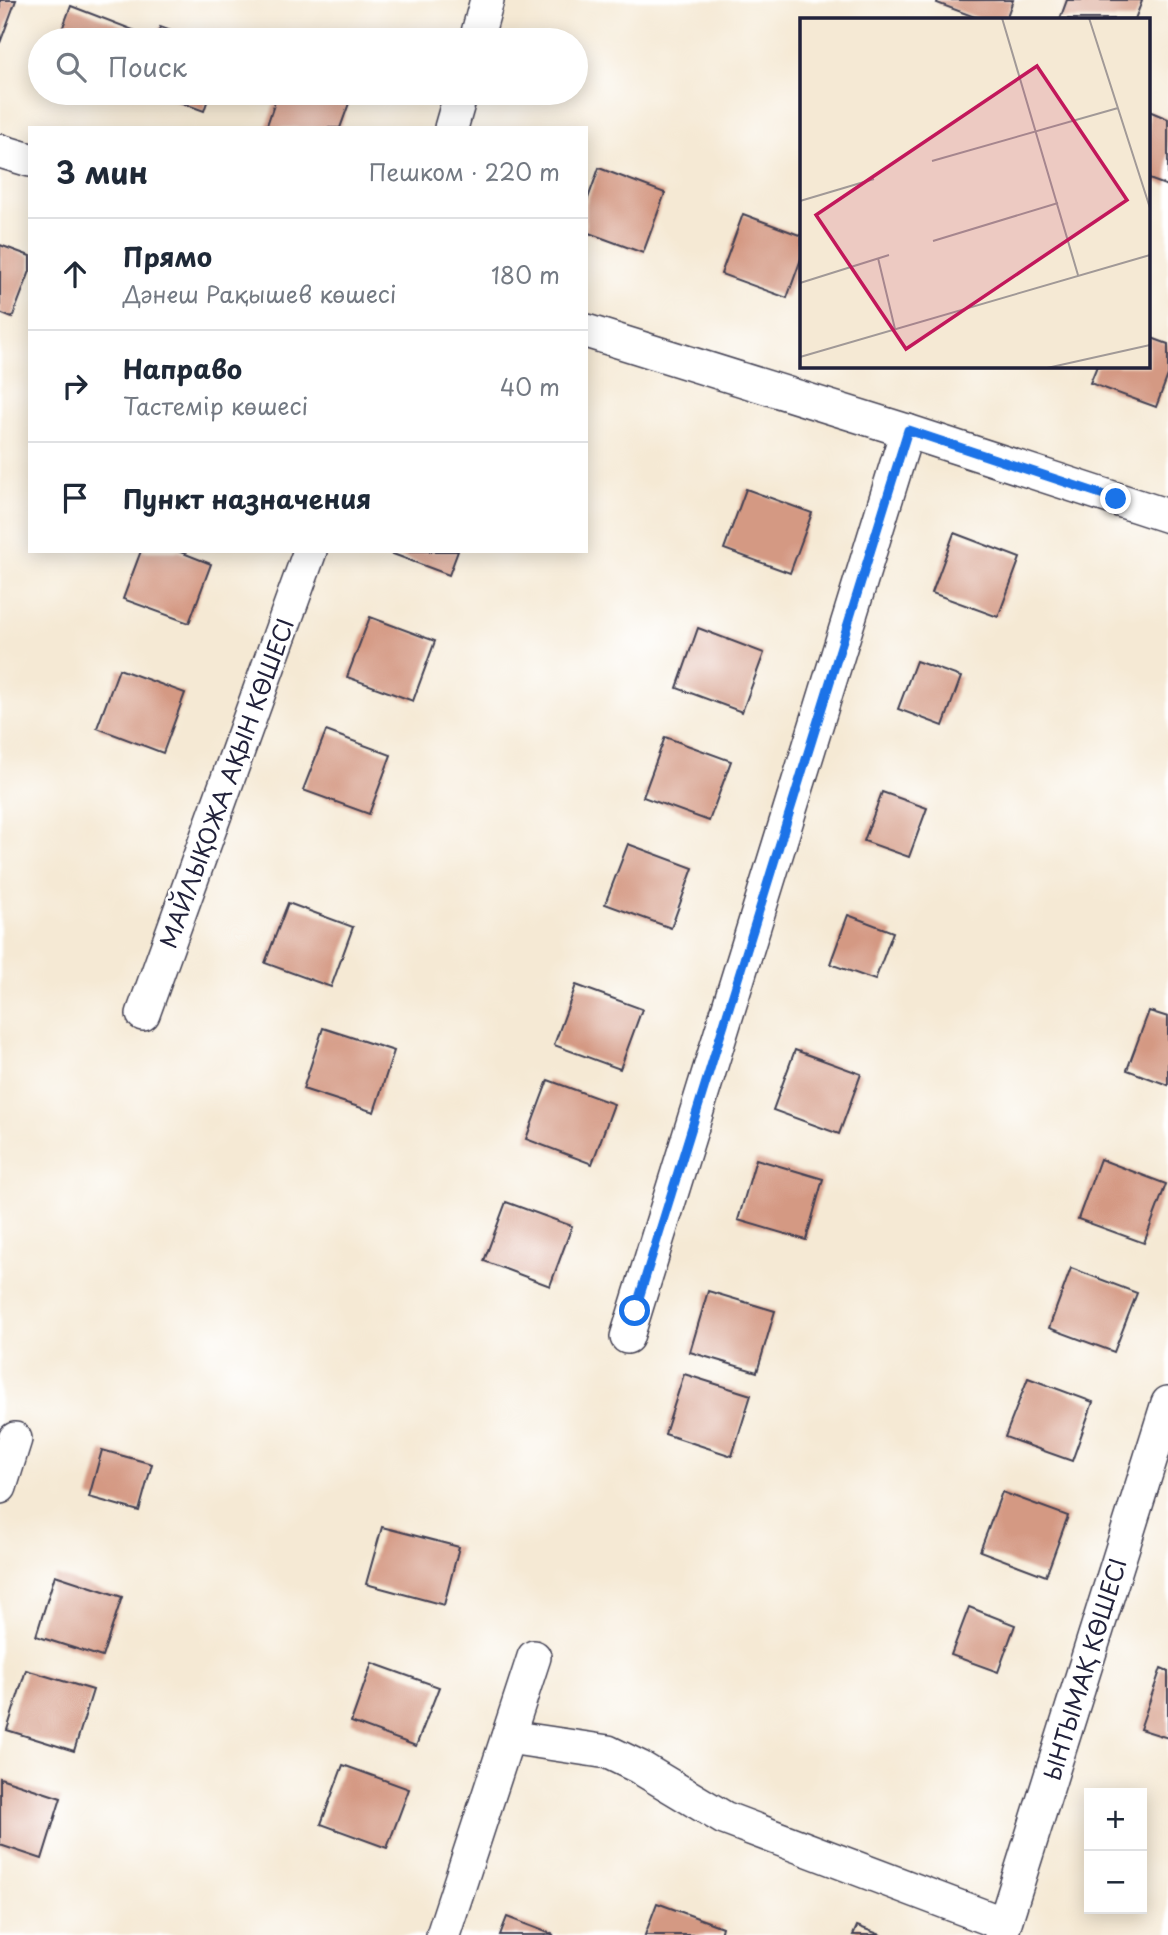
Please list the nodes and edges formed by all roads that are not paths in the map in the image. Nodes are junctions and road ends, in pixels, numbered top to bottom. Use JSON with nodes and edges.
{"nodes":[{"id":1,"x":487,"y":0,"type":"edge"},
{"id":2,"x":479,"y":28,"type":"edge"},
{"id":3,"x":458,"y":105,"type":"edge"},
{"id":4,"x":452,"y":126,"type":"edge"},
{"id":5,"x":0,"y":151,"type":"edge"},
{"id":6,"x":28,"y":159,"type":"edge"},
{"id":7,"x":588,"y":332,"type":"edge"},
{"id":8,"x":908,"y":430,"type":"junction"},
{"id":9,"x":1168,"y":516,"type":"edge"},
{"id":10,"x":309,"y":553,"type":"edge"},
{"id":11,"x":143,"y":1014,"type":"dead end"},
{"id":12,"x":626,"y":1338,"type":"dead end"},
{"id":13,"x":1168,"y":1403,"type":"edge"},
{"id":14,"x":15,"y":1439,"type":"dead end"},
{"id":15,"x":0,"y":1487,"type":"edge"},
{"id":16,"x":534,"y":1657,"type":"dead end"},
{"id":17,"x":508,"y":1737,"type":"junction"},
{"id":18,"x":1003,"y":1929,"type":"edge"},
{"id":19,"x":443,"y":1935,"type":"edge"}],
"edges":[{"from":1,"to":2,"type":"street"},
{"from":3,"to":4,"type":"street"},
{"from":5,"to":6,"type":"street"},
{"from":7,"to":8,"type":"street"},
{"from":8,"to":9,"type":"street"},
{"from":8,"to":12,"type":"street"},
{"from":10,"to":11,"type":"street","name":"МАЙЛЫҚОЖА АҚЫН КӨШЕСІ"},
{"from":13,"to":18,"type":"street","name":"ЫНТЫМАҚ КӨШЕСІ"},
{"from":14,"to":15,"type":"street"},
{"from":16,"to":17,"type":"street"},
{"from":17,"to":18,"type":"street"},
{"from":17,"to":19,"type":"street"}]}
